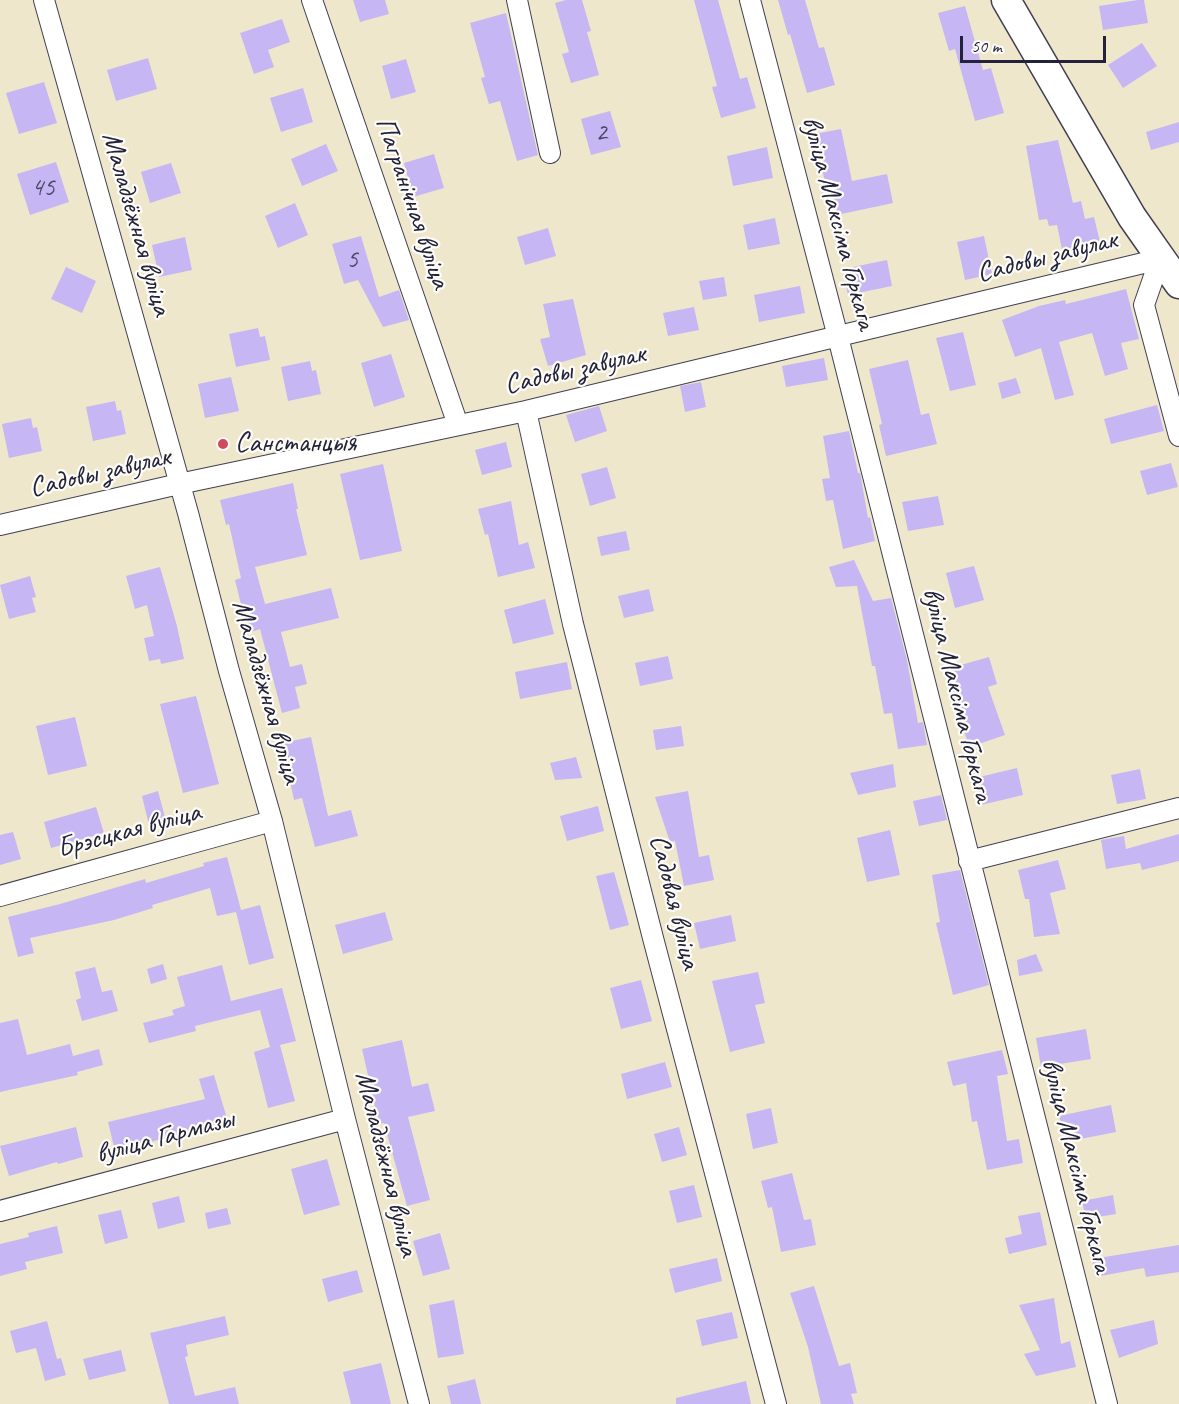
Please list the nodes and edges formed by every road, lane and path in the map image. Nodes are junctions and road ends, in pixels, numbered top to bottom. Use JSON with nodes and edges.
{"nodes":[{"id":1,"x":44,"y":0,"type":"edge"},
{"id":2,"x":312,"y":0,"type":"edge"},
{"id":3,"x":517,"y":0,"type":"edge"},
{"id":4,"x":750,"y":0,"type":"edge"},
{"id":5,"x":1006,"y":0,"type":"edge"},
{"id":6,"x":550,"y":153,"type":"dead end"},
{"id":7,"x":1160,"y":259,"type":"junction"},
{"id":8,"x":1179,"y":284,"type":"edge"},
{"id":9,"x":838,"y":337,"type":"junction"},
{"id":10,"x":526,"y":411,"type":"junction"},
{"id":11,"x":458,"y":424,"type":"junction"},
{"id":12,"x":1179,"y":436,"type":"edge"},
{"id":13,"x":179,"y":483,"type":"junction"},
{"id":14,"x":0,"y":525,"type":"edge"},
{"id":15,"x":1179,"y":808,"type":"edge"},
{"id":16,"x":273,"y":821,"type":"junction"},
{"id":17,"x":969,"y":861,"type":"junction"},
{"id":18,"x":0,"y":896,"type":"edge"},
{"id":19,"x":345,"y":1119,"type":"junction"},
{"id":20,"x":0,"y":1211,"type":"edge"},
{"id":21,"x":419,"y":1404,"type":"edge"},
{"id":22,"x":776,"y":1404,"type":"edge"},
{"id":23,"x":1107,"y":1404,"type":"edge"}],
"edges":[{"from":1,"to":13,"type":"street","name":"Маладзёжная вуліца"},
{"from":2,"to":11,"type":"street","name":"Пагранічная вуліца"},
{"from":3,"to":6,"type":"street"},
{"from":4,"to":9,"type":"street","name":"вуліца Максіма Горкага"},
{"from":5,"to":7,"type":"street"},
{"from":7,"to":8,"type":"street"},
{"from":7,"to":9,"type":"street","name":"Садовы завулак"},
{"from":7,"to":12,"type":"street"},
{"from":9,"to":10,"type":"street","name":"Садовы завулак"},
{"from":9,"to":17,"type":"street","name":"вуліца Максіма Горкага"},
{"from":10,"to":11,"type":"street","name":"Садовы завулак"},
{"from":10,"to":22,"type":"street","name":"Садовая вуліца"},
{"from":11,"to":13,"type":"street","name":"Садовы завулак"},
{"from":13,"to":14,"type":"street","name":"Садовы завулак"},
{"from":13,"to":16,"type":"street","name":"Маладзёжная вуліца"},
{"from":15,"to":17,"type":"street"},
{"from":16,"to":18,"type":"street","name":"Брэсцкая вуліца"},
{"from":16,"to":19,"type":"street","name":"Маладзёжная вуліца"},
{"from":17,"to":23,"type":"street","name":"вуліца Максіма Горкага"},
{"from":19,"to":20,"type":"street","name":"вуліца Гармазы"},
{"from":19,"to":21,"type":"street","name":"Маладзёжная вуліца"}]}
